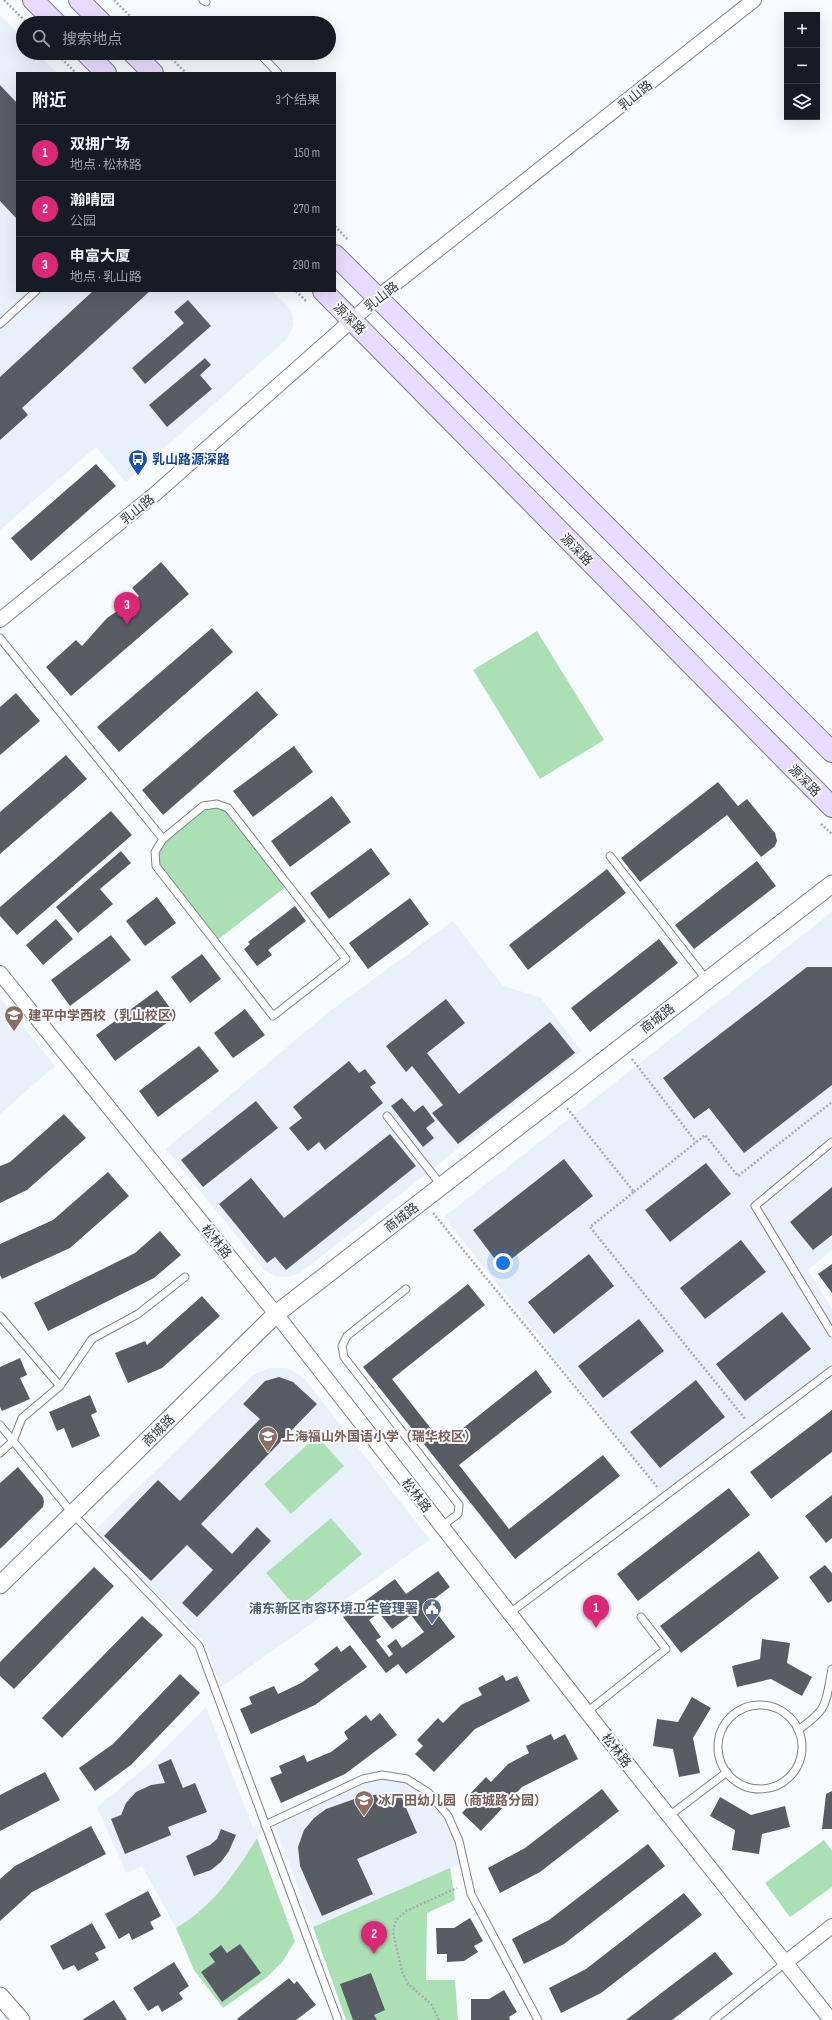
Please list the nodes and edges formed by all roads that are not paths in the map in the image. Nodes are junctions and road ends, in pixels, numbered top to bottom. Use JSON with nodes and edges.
{"nodes":[{"id":1,"x":33,"y":0,"type":"edge"},
{"id":2,"x":79,"y":0,"type":"edge"},
{"id":3,"x":754,"y":0,"type":"edge"},
{"id":4,"x":49,"y":16,"type":"edge"},
{"id":5,"x":95,"y":16,"type":"edge"},
{"id":6,"x":93,"y":60,"type":"edge"},
{"id":7,"x":140,"y":60,"type":"edge"},
{"id":8,"x":266,"y":60,"type":"edge"},
{"id":9,"x":105,"y":72,"type":"edge"},
{"id":10,"x":152,"y":72,"type":"edge"},
{"id":11,"x":277,"y":72,"type":"edge"},
{"id":12,"x":336,"y":256,"type":"edge"},
{"id":13,"x":35,"y":292,"type":"edge"},
{"id":14,"x":324,"y":292,"type":"edge"},
{"id":15,"x":377,"y":298,"type":"junction"},
{"id":16,"x":352,"y":320,"type":"junction"},
{"id":17,"x":0,"y":324,"type":"edge"},
{"id":18,"x":0,"y":620,"type":"edge"},
{"id":19,"x":0,"y":638,"type":"edge"},
{"id":20,"x":832,"y":752,"type":"edge"},
{"id":21,"x":832,"y":807,"type":"edge"},
{"id":22,"x":163,"y":838,"type":"junction"},
{"id":23,"x":610,"y":856,"type":"dead end"},
{"id":24,"x":832,"y":884,"type":"edge"},
{"id":25,"x":0,"y":973,"type":"edge"},
{"id":26,"x":706,"y":979,"type":"junction"},
{"id":27,"x":388,"y":1116,"type":"dead end"},
{"id":28,"x":832,"y":1142,"type":"edge"},
{"id":29,"x":441,"y":1185,"type":"junction"},
{"id":30,"x":185,"y":1277,"type":"dead end"},
{"id":31,"x":406,"y":1289,"type":"dead end"},
{"id":32,"x":276,"y":1314,"type":"junction"},
{"id":33,"x":0,"y":1316,"type":"edge"},
{"id":34,"x":832,"y":1333,"type":"edge"},
{"id":35,"x":832,"y":1370,"type":"edge"},
{"id":36,"x":60,"y":1386,"type":"junction"},
{"id":37,"x":0,"y":1425,"type":"edge"},
{"id":38,"x":13,"y":1441,"type":"junction"},
{"id":39,"x":0,"y":1453,"type":"edge"},
{"id":40,"x":73,"y":1514,"type":"junction"},
{"id":41,"x":442,"y":1526,"type":"junction"},
{"id":42,"x":0,"y":1584,"type":"edge"},
{"id":43,"x":510,"y":1614,"type":"junction"},
{"id":44,"x":641,"y":1617,"type":"dead end"},
{"id":45,"x":832,"y":1669,"type":"edge"},
{"id":46,"x":587,"y":1712,"type":"junction"},
{"id":47,"x":798,"y":1730,"type":"junction"},
{"id":48,"x":727,"y":1772,"type":"junction"},
{"id":49,"x":669,"y":1816,"type":"junction"},
{"id":50,"x":265,"y":1824,"type":"junction"},
{"id":51,"x":832,"y":1926,"type":"edge"},
{"id":52,"x":785,"y":1963,"type":"junction"},
{"id":53,"x":0,"y":1996,"type":"edge"},
{"id":54,"x":21,"y":2020,"type":"edge"},
{"id":55,"x":338,"y":2020,"type":"edge"},
{"id":56,"x":538,"y":2020,"type":"edge"},
{"id":57,"x":714,"y":2020,"type":"edge"},
{"id":58,"x":830,"y":2020,"type":"edge"}],
"edges":[{"from":1,"to":4,"type":"main road"},
{"from":2,"to":5,"type":"main road"},
{"from":3,"to":15,"type":"street","name":"乳山路"},
{"from":6,"to":9,"type":"main road"},
{"from":7,"to":10,"type":"main road"},
{"from":8,"to":11,"type":"lane"},
{"from":12,"to":15,"type":"main road"},
{"from":13,"to":17,"type":"lane"},
{"from":14,"to":16,"type":"main road","name":"源深路"},
{"from":15,"to":16,"type":"street","name":"乳山路"},
{"from":15,"to":20,"type":"main road"},
{"from":16,"to":18,"type":"street","name":"乳山路"},
{"from":16,"to":21,"type":"main road","name":"源深路"},
{"from":19,"to":22,"type":"lane"},
{"from":22,"to":22,"type":"lane"},
{"from":23,"to":26,"type":"lane"},
{"from":24,"to":26,"type":"street","name":"商城路"},
{"from":25,"to":32,"type":"street","name":"松林路"},
{"from":26,"to":29,"type":"street","name":"商城路"},
{"from":27,"to":29,"type":"lane"},
{"from":28,"to":34,"type":"lane"},
{"from":29,"to":32,"type":"street","name":"商城路"},
{"from":30,"to":36,"type":"lane"},
{"from":31,"to":41,"type":"lane"},
{"from":32,"to":40,"type":"street","name":"商城路"},
{"from":32,"to":41,"type":"street","name":"松林路"},
{"from":33,"to":36,"type":"lane"},
{"from":35,"to":43,"type":"lane"},
{"from":36,"to":38,"type":"lane"},
{"from":37,"to":38,"type":"lane"},
{"from":38,"to":39,"type":"lane"},
{"from":38,"to":40,"type":"lane"},
{"from":40,"to":42,"type":"street","name":"商城路"},
{"from":40,"to":50,"type":"lane"},
{"from":41,"to":43,"type":"street","name":"松林路"},
{"from":43,"to":46,"type":"street","name":"松林路"},
{"from":44,"to":46,"type":"lane"},
{"from":45,"to":47,"type":"lane"},
{"from":46,"to":49,"type":"street","name":"松林路"},
{"from":47,"to":48,"type":"lane"},
{"from":47,"to":48,"type":"lane"},
{"from":48,"to":49,"type":"lane"},
{"from":49,"to":52,"type":"street","name":"松林路"},
{"from":50,"to":55,"type":"lane"},
{"from":50,"to":56,"type":"lane"},
{"from":51,"to":52,"type":"street"},
{"from":52,"to":57,"type":"lane"},
{"from":52,"to":58,"type":"street","name":"松林路"},
{"from":53,"to":54,"type":"street"}]}
